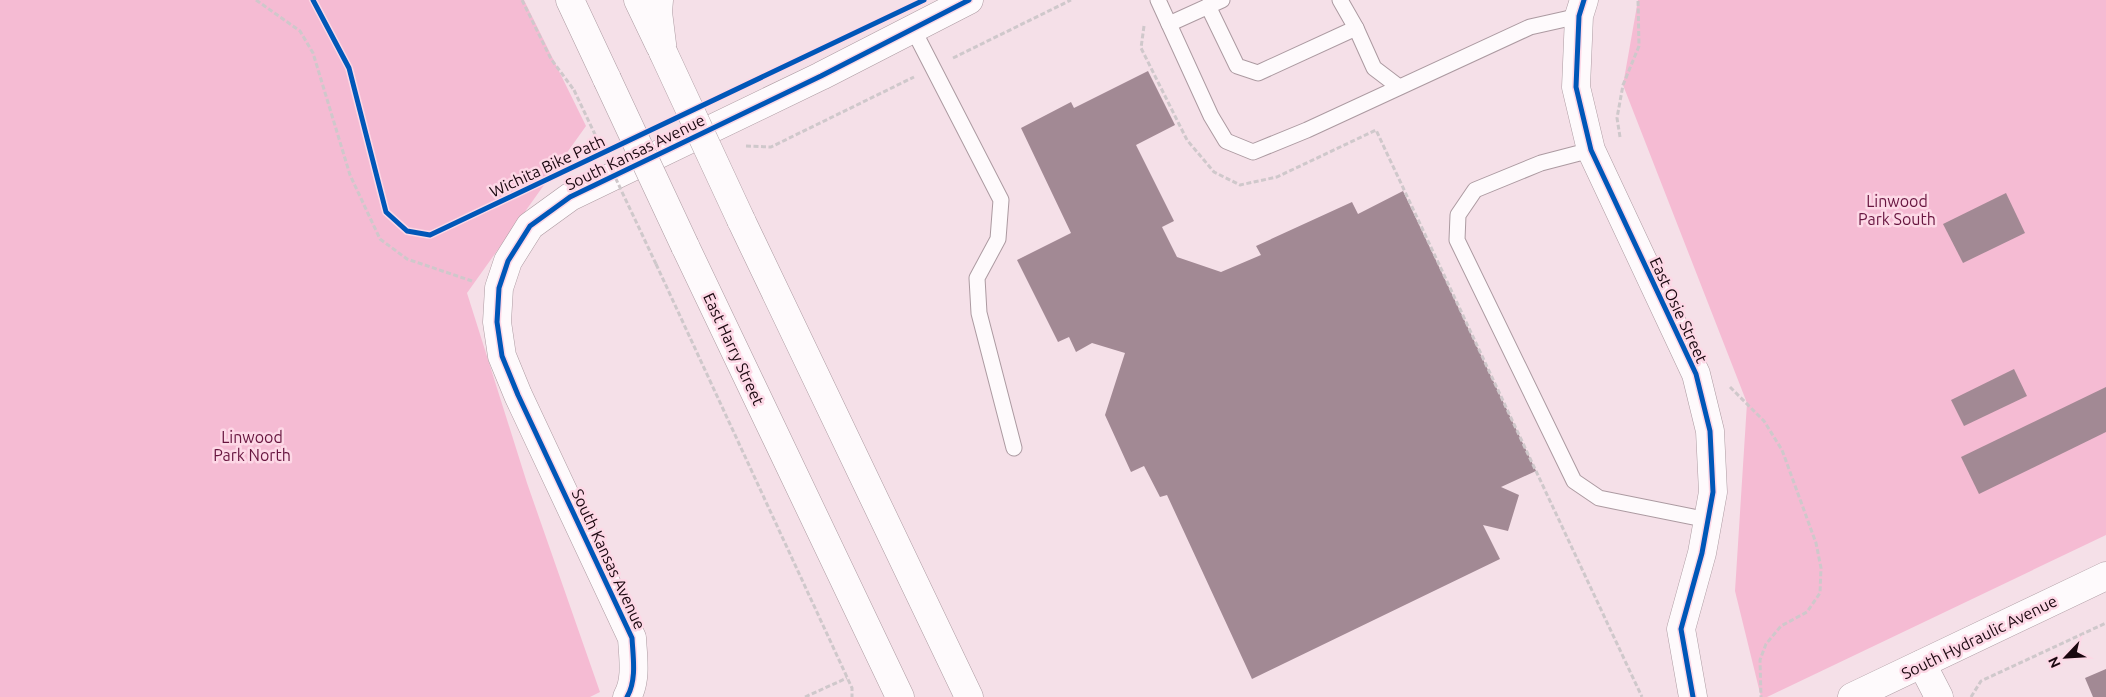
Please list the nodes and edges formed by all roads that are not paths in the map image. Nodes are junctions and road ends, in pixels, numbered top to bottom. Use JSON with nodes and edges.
{"nodes":[{"id":1,"x":570,"y":0,"type":"edge"},
{"id":2,"x":638,"y":0,"type":"edge"},
{"id":3,"x":659,"y":0,"type":"edge"},
{"id":4,"x":969,"y":0,"type":"edge"},
{"id":5,"x":1158,"y":0,"type":"edge"},
{"id":6,"x":1347,"y":2,"type":"edge"},
{"id":7,"x":1215,"y":3,"type":"edge"},
{"id":8,"x":1581,"y":8,"type":"edge"},
{"id":9,"x":1168,"y":24,"type":"junction"},
{"id":10,"x":1356,"y":28,"type":"junction"},
{"id":11,"x":913,"y":29,"type":"junction"},
{"id":12,"x":663,"y":52,"type":"junction"},
{"id":13,"x":1399,"y":87,"type":"junction"},
{"id":14,"x":1591,"y":150,"type":"junction"},
{"id":15,"x":1014,"y":448,"type":"dead end"},
{"id":16,"x":1708,"y":520,"type":"junction"},
{"id":17,"x":2106,"y":576,"type":"edge"},
{"id":18,"x":1922,"y":664,"type":"junction"},
{"id":19,"x":627,"y":697,"type":"edge"},
{"id":20,"x":900,"y":697,"type":"edge"},
{"id":21,"x":969,"y":697,"type":"edge"},
{"id":22,"x":1693,"y":697,"type":"edge"},
{"id":23,"x":1852,"y":697,"type":"edge"},
{"id":24,"x":1939,"y":697,"type":"edge"}],
"edges":[{"from":1,"to":20,"type":"main road","name":"East Harry Street","bridge":true},
{"from":2,"to":12,"type":"main road"},
{"from":3,"to":12,"type":"main road"},
{"from":4,"to":11,"type":"main road","name":"South Kansas Avenue"},
{"from":5,"to":9,"type":"lane"},
{"from":6,"to":10,"type":"lane"},
{"from":7,"to":9,"type":"lane"},
{"from":7,"to":10,"type":"lane"},
{"from":8,"to":13,"type":"lane"},
{"from":8,"to":14,"type":"main road","name":"East Osie Street"},
{"from":9,"to":13,"type":"lane"},
{"from":10,"to":13,"type":"lane"},
{"from":11,"to":15,"type":"lane"},
{"from":11,"to":19,"type":"main road","name":"South Kansas Avenue"},
{"from":12,"to":21,"type":"main road","bridge":true},
{"from":14,"to":16,"type":"main road","name":"East Osie Street"},
{"from":14,"to":16,"type":"lane"},
{"from":16,"to":22,"type":"main road","name":"East Osie Street"},
{"from":17,"to":18,"type":"main road","name":"South Hydraulic Avenue"},
{"from":18,"to":23,"type":"main road","name":"South Hydraulic Avenue"},
{"from":18,"to":24,"type":"main road"}]}
